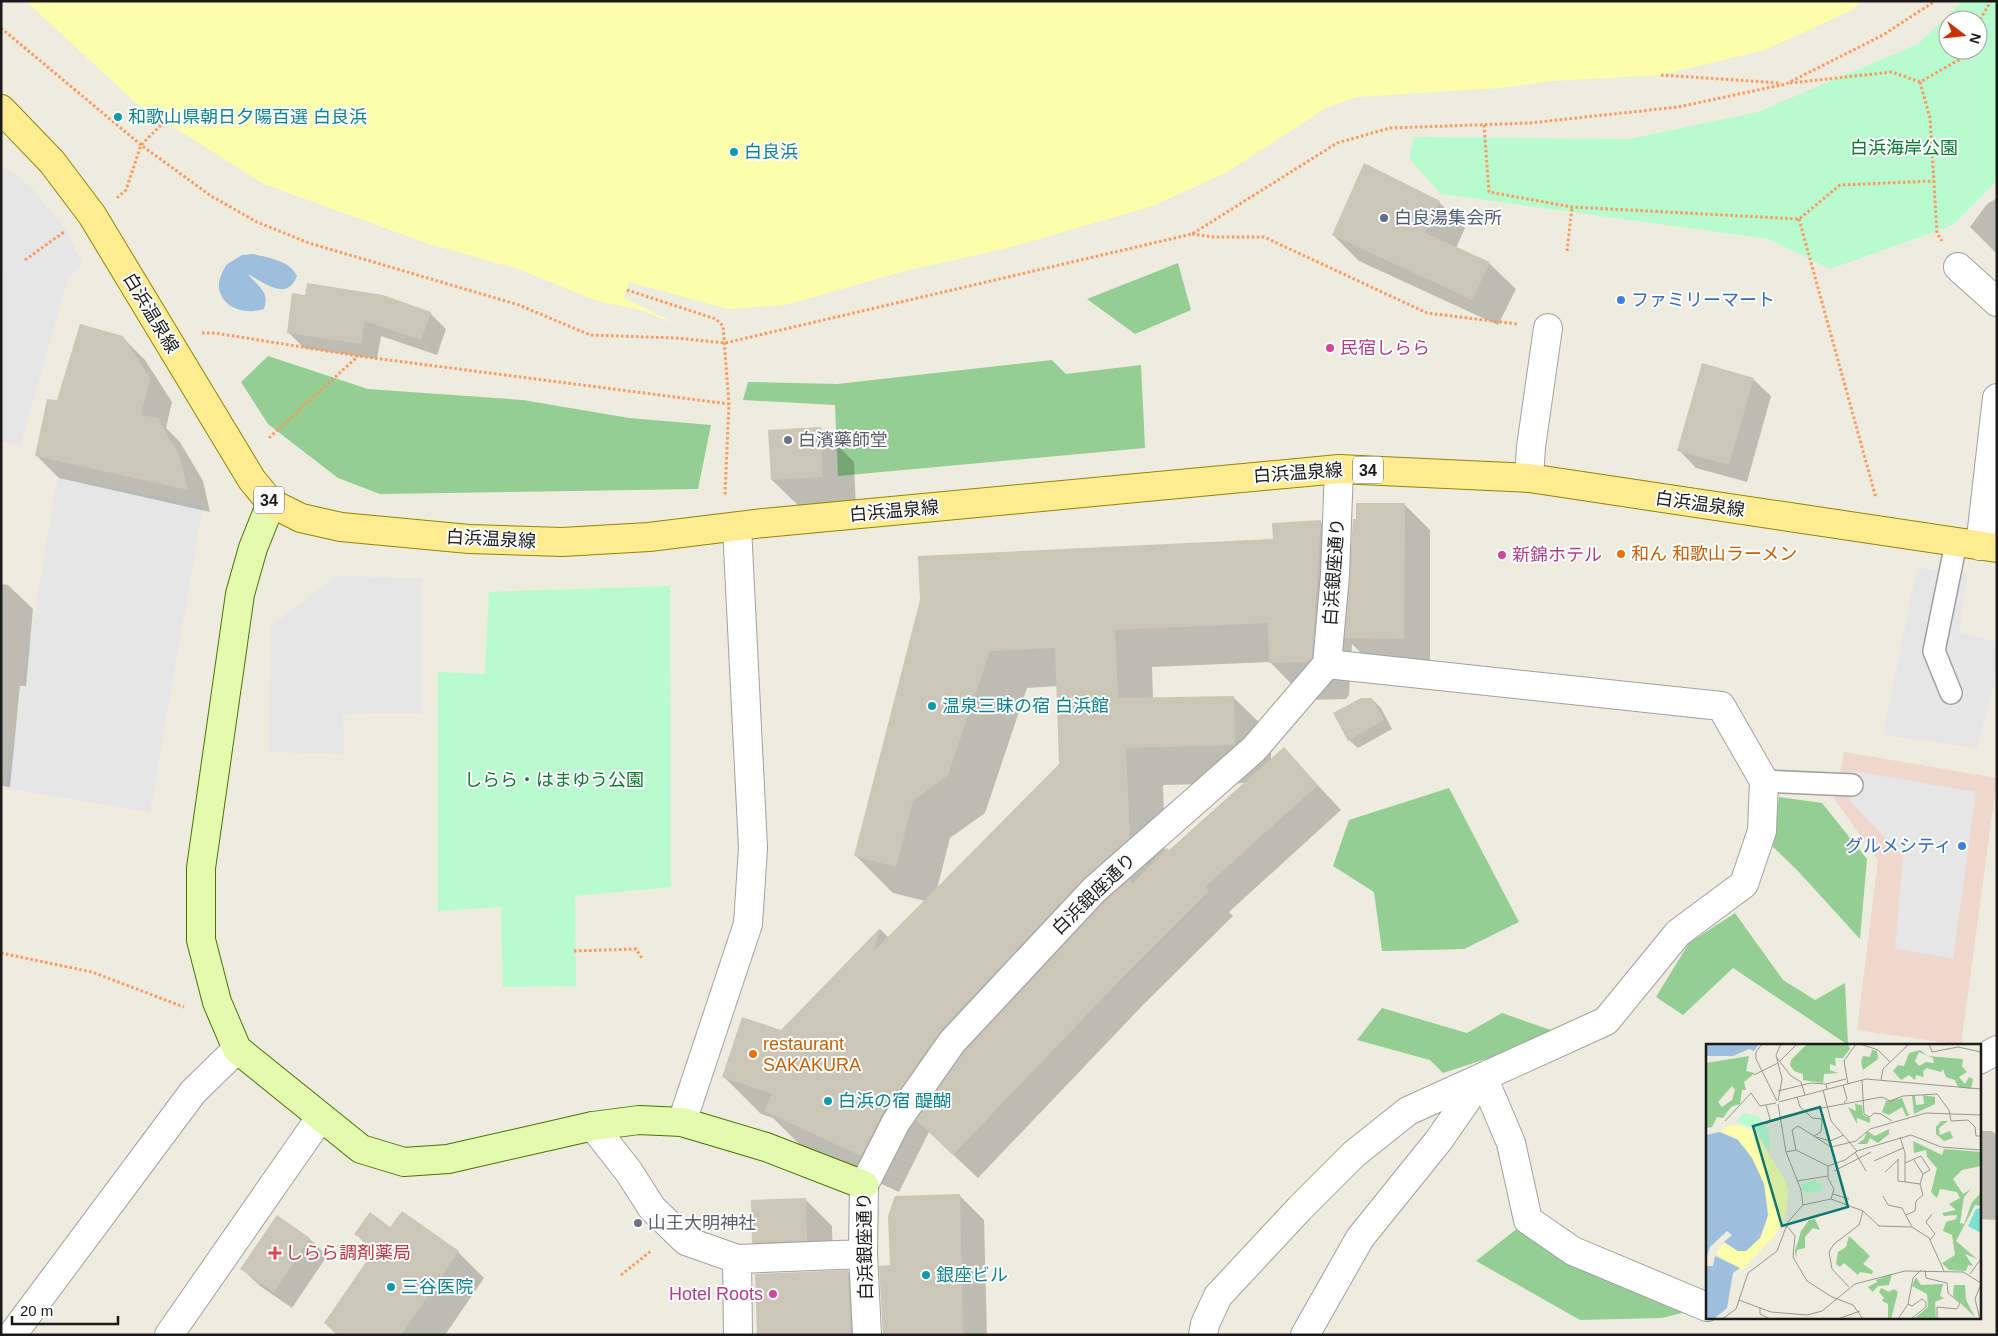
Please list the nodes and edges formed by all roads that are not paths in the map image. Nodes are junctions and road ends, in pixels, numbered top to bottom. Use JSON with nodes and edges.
{"nodes":[{"id":1,"x":1,"y":109,"type":"edge"},
{"id":2,"x":1958,"y":267,"type":"road end"},
{"id":3,"x":1997,"y":302,"type":"edge"},
{"id":4,"x":1548,"y":328,"type":"road end"},
{"id":5,"x":1997,"y":398,"type":"edge"},
{"id":6,"x":1339,"y":468,"type":"junction"},
{"id":7,"x":1529,"y":478,"type":"junction"},
{"id":8,"x":271,"y":503,"type":"junction"},
{"id":9,"x":737,"y":527,"type":"junction"},
{"id":10,"x":1977,"y":546,"type":"edge"},
{"id":11,"x":1327,"y":664,"type":"junction"},
{"id":12,"x":1951,"y":693,"type":"dead end"},
{"id":13,"x":1764,"y":781,"type":"junction"},
{"id":14,"x":1852,"y":784,"type":"dead end"},
{"id":15,"x":237,"y":1049,"type":"junction"},
{"id":16,"x":1997,"y":1050,"type":"edge"},
{"id":17,"x":1980,"y":1059,"type":"edge"},
{"id":18,"x":1483,"y":1077,"type":"junction"},
{"id":19,"x":320,"y":1118,"type":"junction"},
{"id":20,"x":682,"y":1122,"type":"junction"},
{"id":21,"x":593,"y":1126,"type":"junction"},
{"id":22,"x":864,"y":1185,"type":"junction"},
{"id":23,"x":863,"y":1254,"type":"junction"},
{"id":24,"x":737,"y":1259,"type":"junction"},
{"id":25,"x":1706,"y":1307,"type":"edge"},
{"id":26,"x":12,"y":1335,"type":"edge"},
{"id":27,"x":169,"y":1335,"type":"edge"},
{"id":28,"x":738,"y":1335,"type":"edge"},
{"id":29,"x":867,"y":1335,"type":"edge"},
{"id":30,"x":1203,"y":1335,"type":"edge"},
{"id":31,"x":1305,"y":1335,"type":"edge"}],
"edges":[{"from":1,"to":8,"type":"main road","name":"白浜温泉線","number":"34"},
{"from":2,"to":3,"type":"street"},
{"from":4,"to":7,"type":"street"},
{"from":5,"to":10,"type":"street"},
{"from":6,"to":7,"type":"main road","name":"白浜温泉線","number":"34"},
{"from":6,"to":9,"type":"main road","name":"白浜温泉線","number":"34"},
{"from":6,"to":11,"type":"street","name":"白浜銀座通り"},
{"from":7,"to":10,"type":"main road","name":"白浜温泉線","number":"34"},
{"from":8,"to":9,"type":"main road","name":"白浜温泉線","number":"34"},
{"from":8,"to":15,"type":"street"},
{"from":9,"to":20,"type":"street"},
{"from":10,"to":12,"type":"lane"},
{"from":11,"to":13,"type":"street"},
{"from":11,"to":22,"type":"street","name":"白浜銀座通り"},
{"from":13,"to":14,"type":"lane"},
{"from":13,"to":18,"type":"street"},
{"from":15,"to":19,"type":"street"},
{"from":15,"to":26,"type":"street"},
{"from":16,"to":17,"type":"street"},
{"from":18,"to":25,"type":"street"},
{"from":18,"to":30,"type":"street"},
{"from":18,"to":31,"type":"street"},
{"from":19,"to":21,"type":"street"},
{"from":19,"to":27,"type":"street"},
{"from":20,"to":21,"type":"street"},
{"from":20,"to":22,"type":"street"},
{"from":21,"to":24,"type":"street"},
{"from":22,"to":23,"type":"street","name":"白浜銀座通り"},
{"from":23,"to":24,"type":"street"},
{"from":23,"to":29,"type":"street","name":"白浜銀座通り"},
{"from":24,"to":28,"type":"street"}]}
